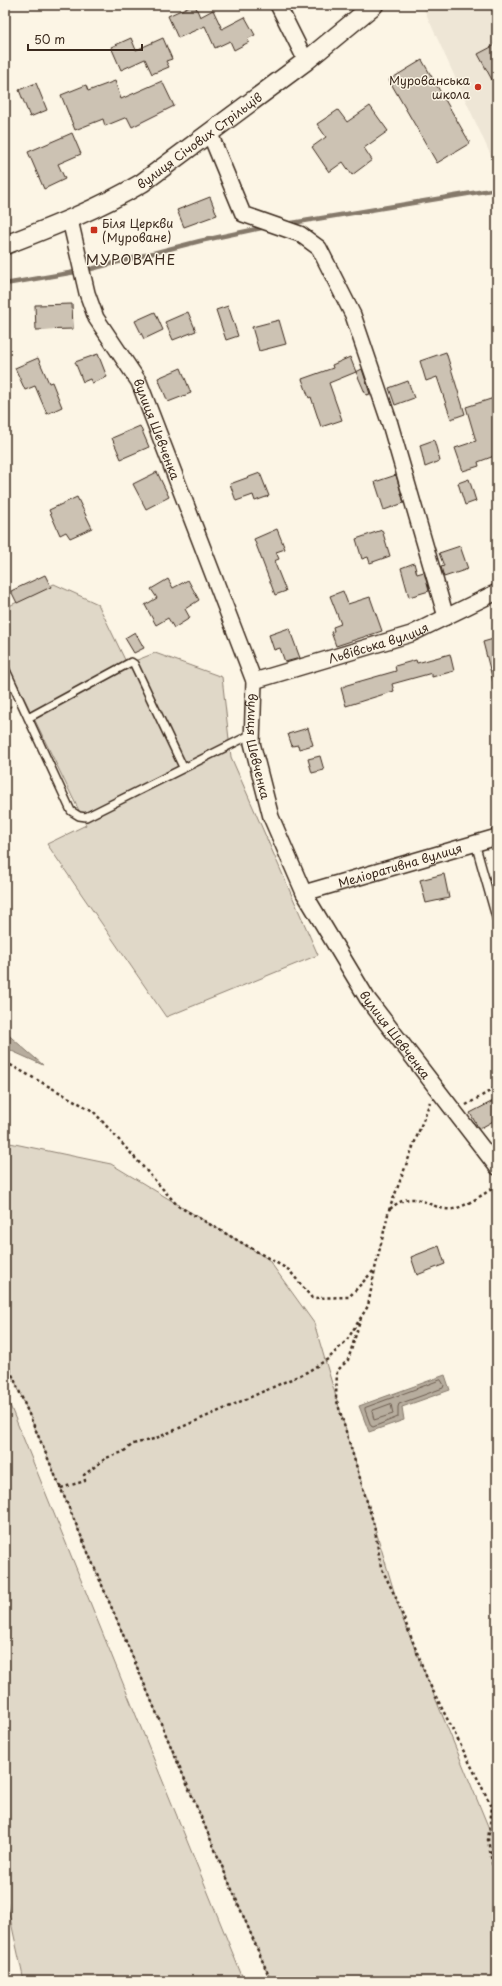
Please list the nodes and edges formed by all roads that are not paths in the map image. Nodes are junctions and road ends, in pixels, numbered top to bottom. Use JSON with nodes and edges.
{"nodes":[{"id":1,"x":278,"y":5,"type":"edge"},
{"id":2,"x":374,"y":5,"type":"edge"},
{"id":3,"x":306,"y":61,"type":"junction"},
{"id":4,"x":210,"y":134,"type":"junction"},
{"id":5,"x":70,"y":220,"type":"junction"},
{"id":6,"x":5,"y":245,"type":"edge"},
{"id":7,"x":497,"y":592,"type":"edge"},
{"id":8,"x":446,"y":617,"type":"junction"},
{"id":9,"x":5,"y":668,"type":"edge"},
{"id":10,"x":254,"y":681,"type":"junction"},
{"id":11,"x":28,"y":718,"type":"junction"},
{"id":12,"x":252,"y":734,"type":"junction"},
{"id":13,"x":183,"y":767,"type":"junction"},
{"id":14,"x":497,"y":837,"type":"edge"},
{"id":15,"x":475,"y":843,"type":"junction"},
{"id":16,"x":304,"y":893,"type":"junction"},
{"id":17,"x":497,"y":921,"type":"edge"},
{"id":18,"x":497,"y":1167,"type":"edge"}],
"edges":[{"from":1,"to":3,"type":"street"},
{"from":2,"to":3,"type":"street","name":"вулиця Січових Стрільців"},
{"from":3,"to":4,"type":"street","name":"вулиця Січових Стрільців"},
{"from":4,"to":5,"type":"street","name":"вулиця Січових Стрільців"},
{"from":4,"to":8,"type":"street"},
{"from":5,"to":6,"type":"street","name":"вулиця Січових Стрільців"},
{"from":5,"to":10,"type":"street","name":"вулиця Шевченка"},
{"from":7,"to":8,"type":"street","name":"Львівська вулиця"},
{"from":8,"to":10,"type":"street","name":"Львівська вулиця"},
{"from":9,"to":11,"type":"lane"},
{"from":10,"to":12,"type":"street","name":"вулиця Шевченка"},
{"from":11,"to":13,"type":"lane"},
{"from":11,"to":13,"type":"lane"},
{"from":12,"to":13,"type":"lane"},
{"from":12,"to":16,"type":"street","name":"вулиця Шевченка"},
{"from":14,"to":15,"type":"street","name":"Меліоративна вулиця"},
{"from":15,"to":16,"type":"street","name":"Меліоративна вулиця"},
{"from":15,"to":17,"type":"lane"},
{"from":16,"to":18,"type":"street","name":"вулиця Шевченка"}]}
